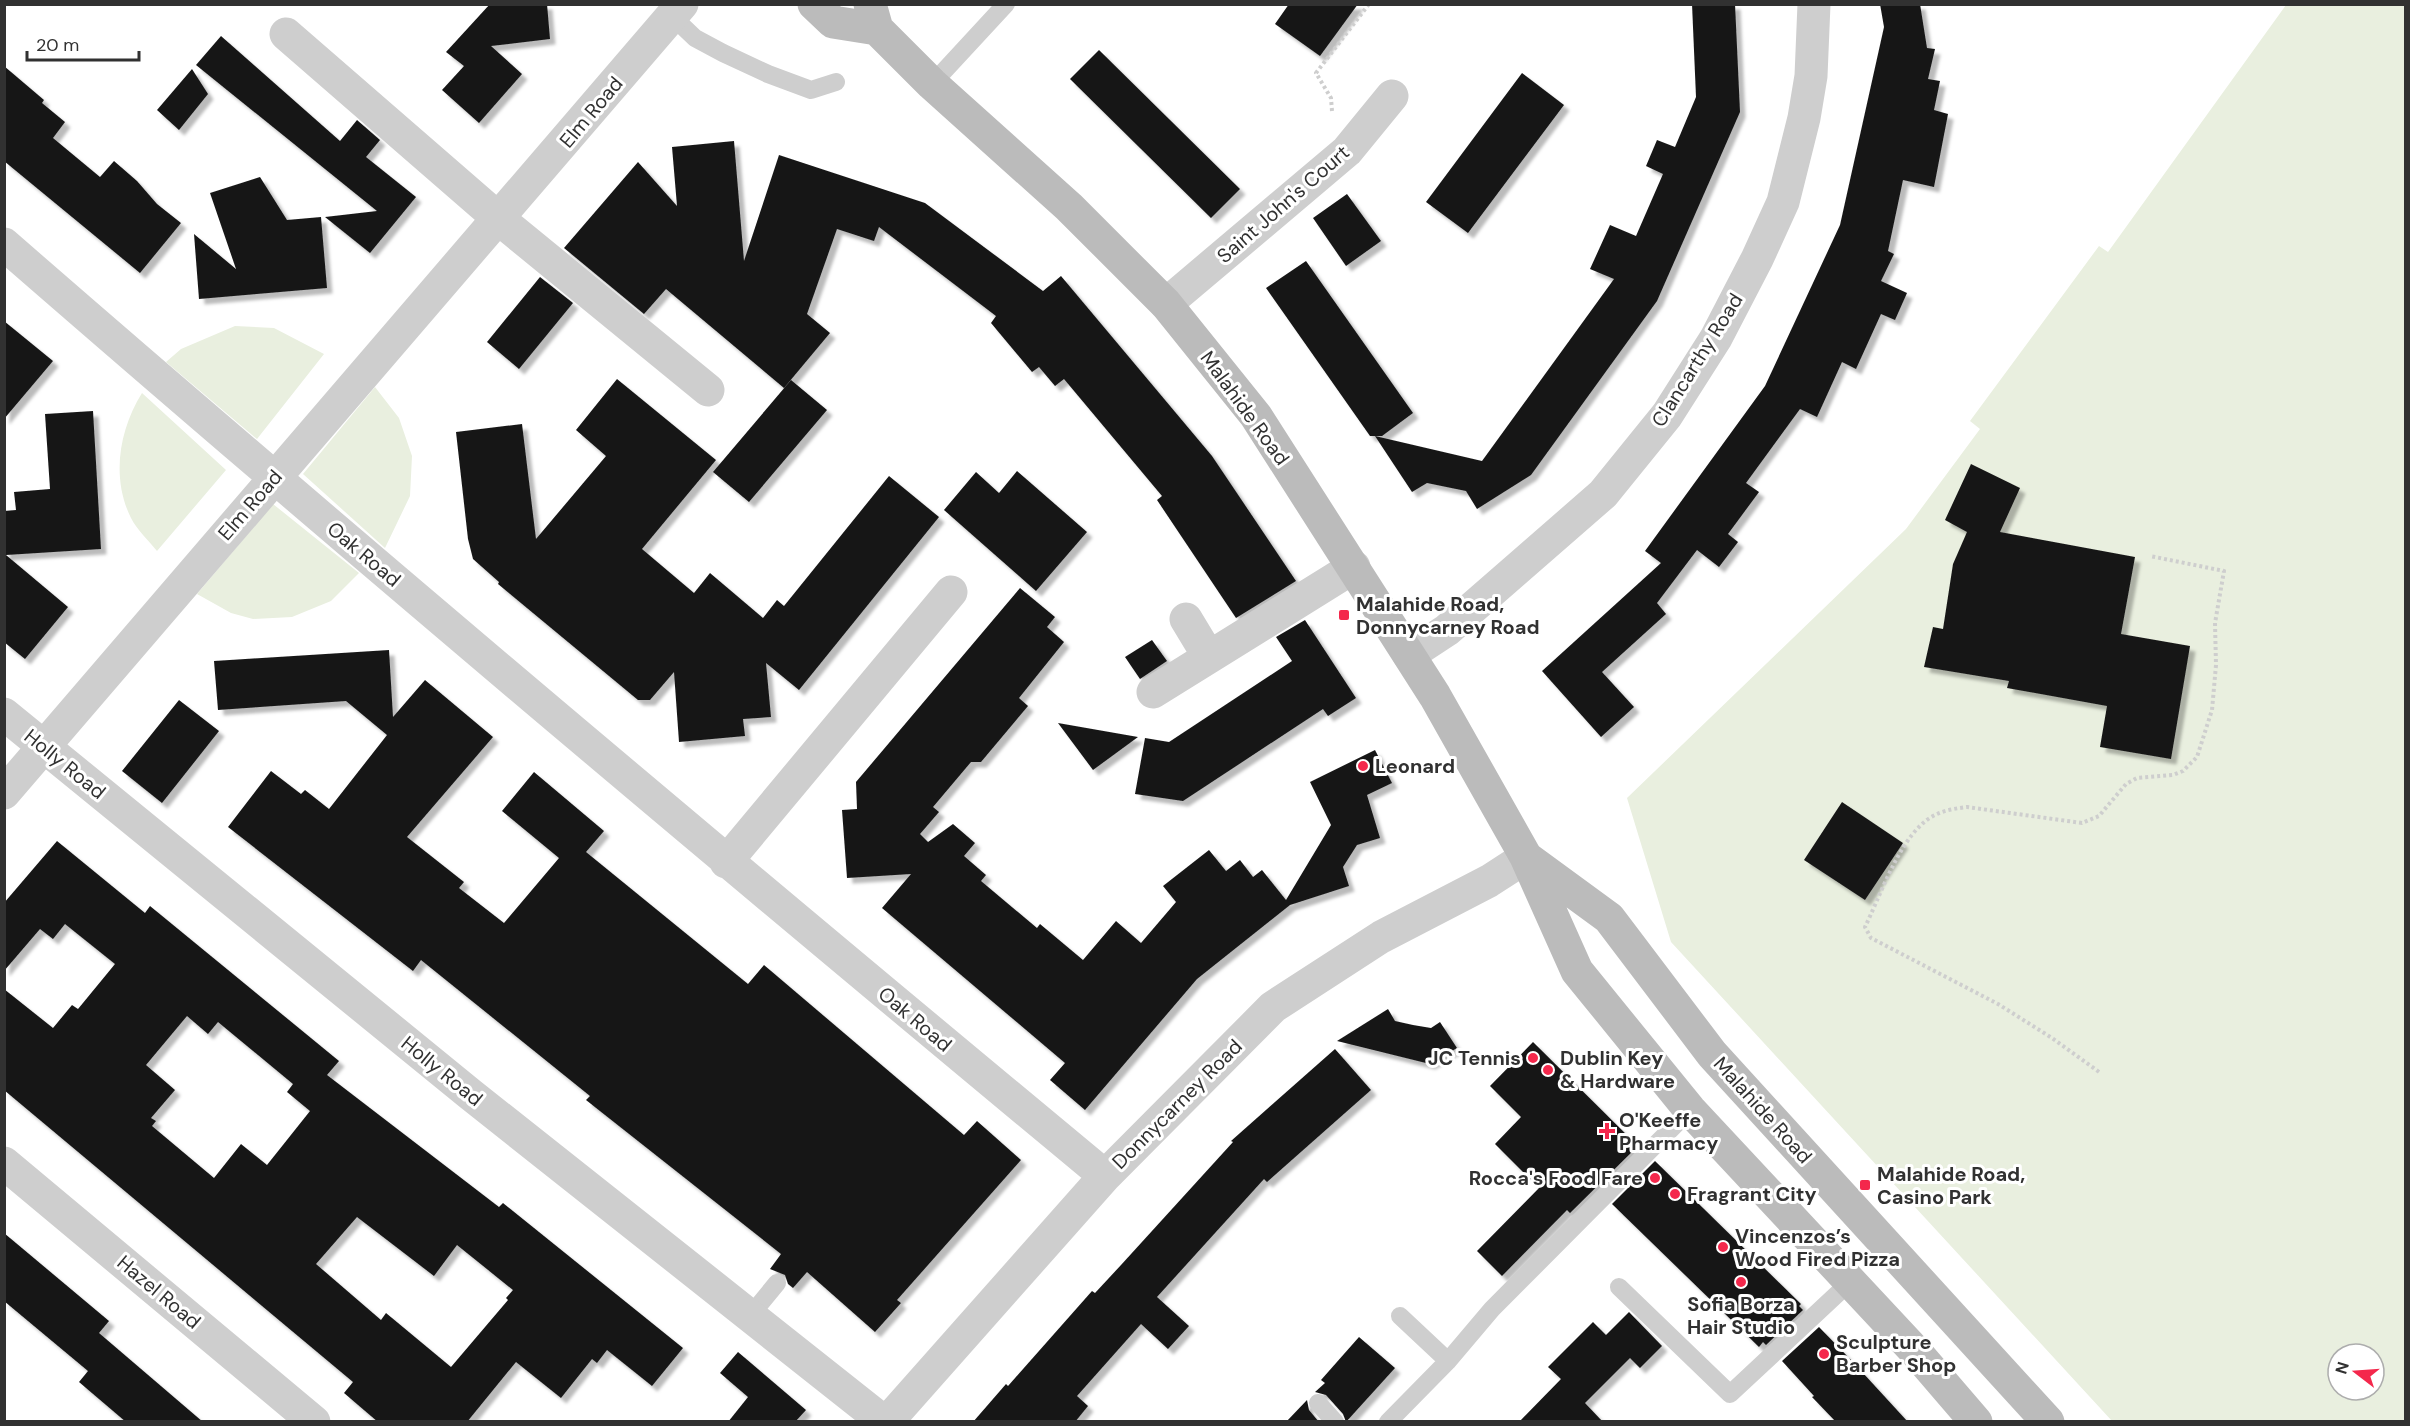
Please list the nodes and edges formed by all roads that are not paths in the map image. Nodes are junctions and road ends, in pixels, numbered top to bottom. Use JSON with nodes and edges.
{"nodes":[{"id":1,"x":814,"y":4,"type":"edge"},
{"id":2,"x":1006,"y":4,"type":"edge"},
{"id":3,"x":1814,"y":4,"type":"edge"},
{"id":4,"x":670,"y":8,"type":"edge"},
{"id":5,"x":874,"y":17,"type":"edge"},
{"id":6,"x":286,"y":34,"type":"dead end"},
{"id":7,"x":836,"y":82,"type":"dead end"},
{"id":8,"x":932,"y":84,"type":"junction"},
{"id":9,"x":1392,"y":96,"type":"dead end"},
{"id":10,"x":499,"y":219,"type":"junction"},
{"id":11,"x":4,"y":244,"type":"edge"},
{"id":12,"x":1166,"y":304,"type":"junction"},
{"id":13,"x":708,"y":390,"type":"dead end"},
{"id":14,"x":273,"y":478,"type":"junction"},
{"id":15,"x":1354,"y":567,"type":"junction"},
{"id":16,"x":951,"y":592,"type":"dead end"},
{"id":17,"x":1186,"y":619,"type":"dead end"},
{"id":18,"x":1409,"y":655,"type":"junction"},
{"id":19,"x":1209,"y":657,"type":"junction"},
{"id":20,"x":1153,"y":692,"type":"dead end"},
{"id":21,"x":4,"y":714,"type":"edge"},
{"id":22,"x":44,"y":746,"type":"junction"},
{"id":23,"x":4,"y":793,"type":"edge"},
{"id":24,"x":1526,"y":857,"type":"junction"},
{"id":25,"x":726,"y":862,"type":"junction"},
{"id":26,"x":1690,"y":1110,"type":"junction"},
{"id":27,"x":4,"y":1163,"type":"edge"},
{"id":28,"x":1105,"y":1176,"type":"junction"},
{"id":29,"x":1850,"y":1282,"type":"junction"},
{"id":30,"x":777,"y":1283,"type":"dead end"},
{"id":31,"x":1619,"y":1287,"type":"dead end"},
{"id":32,"x":750,"y":1316,"type":"junction"},
{"id":33,"x":1400,"y":1316,"type":"dead end"},
{"id":34,"x":1448,"y":1361,"type":"junction"},
{"id":35,"x":1318,"y":1403,"type":"dead end"},
{"id":36,"x":2046,"y":1421,"type":"edge"},
{"id":37,"x":314,"y":1422,"type":"edge"},
{"id":38,"x":886,"y":1422,"type":"edge"},
{"id":39,"x":1335,"y":1422,"type":"edge"},
{"id":40,"x":1388,"y":1422,"type":"edge"},
{"id":41,"x":1976,"y":1422,"type":"edge"}],
"edges":[{"from":1,"to":5,"type":"main road","name":"Malahide Road"},
{"from":2,"to":8,"type":"lane"},
{"from":3,"to":18,"type":"street","name":"Clancarthy Road"},
{"from":4,"to":7,"type":"lane"},
{"from":4,"to":10,"type":"street","name":"Elm Road"},
{"from":5,"to":8,"type":"main road","name":"Malahide Road"},
{"from":6,"to":10,"type":"street"},
{"from":8,"to":12,"type":"main road","name":"Malahide Road"},
{"from":9,"to":12,"type":"street","name":"Saint John's Court"},
{"from":10,"to":13,"type":"street"},
{"from":10,"to":14,"type":"street","name":"Elm Road"},
{"from":11,"to":14,"type":"street","name":"Oak Road"},
{"from":12,"to":15,"type":"main road","name":"Malahide Road"},
{"from":14,"to":22,"type":"street","name":"Elm Road"},
{"from":14,"to":25,"type":"street","name":"Oak Road"},
{"from":15,"to":18,"type":"main road","name":"Malahide Road"},
{"from":15,"to":19,"type":"street"},
{"from":16,"to":25,"type":"street"},
{"from":17,"to":19,"type":"street"},
{"from":18,"to":24,"type":"main road","name":"Malahide Road"},
{"from":19,"to":20,"type":"street"},
{"from":21,"to":22,"type":"street","name":"Holly Road"},
{"from":22,"to":23,"type":"street","name":"Elm Road"},
{"from":22,"to":32,"type":"street","name":"Holly Road"},
{"from":24,"to":26,"type":"main road","name":"Malahide Road"},
{"from":24,"to":28,"type":"street","name":"Donnycarney Road"},
{"from":24,"to":36,"type":"main road","name":"Malahide Road"},
{"from":25,"to":28,"type":"street","name":"Oak Road"},
{"from":26,"to":29,"type":"main road","name":"Malahide Road"},
{"from":26,"to":34,"type":"lane"},
{"from":27,"to":37,"type":"street","name":"Hazel Road"},
{"from":28,"to":38,"type":"street","name":"Donnycarney Road"},
{"from":29,"to":31,"type":"lane"},
{"from":29,"to":41,"type":"main road","name":"Malahide Road"},
{"from":30,"to":32,"type":"lane"},
{"from":32,"to":38,"type":"street","name":"Holly Road"},
{"from":33,"to":34,"type":"lane"},
{"from":34,"to":40,"type":"lane"},
{"from":35,"to":39,"type":"lane"}]}
